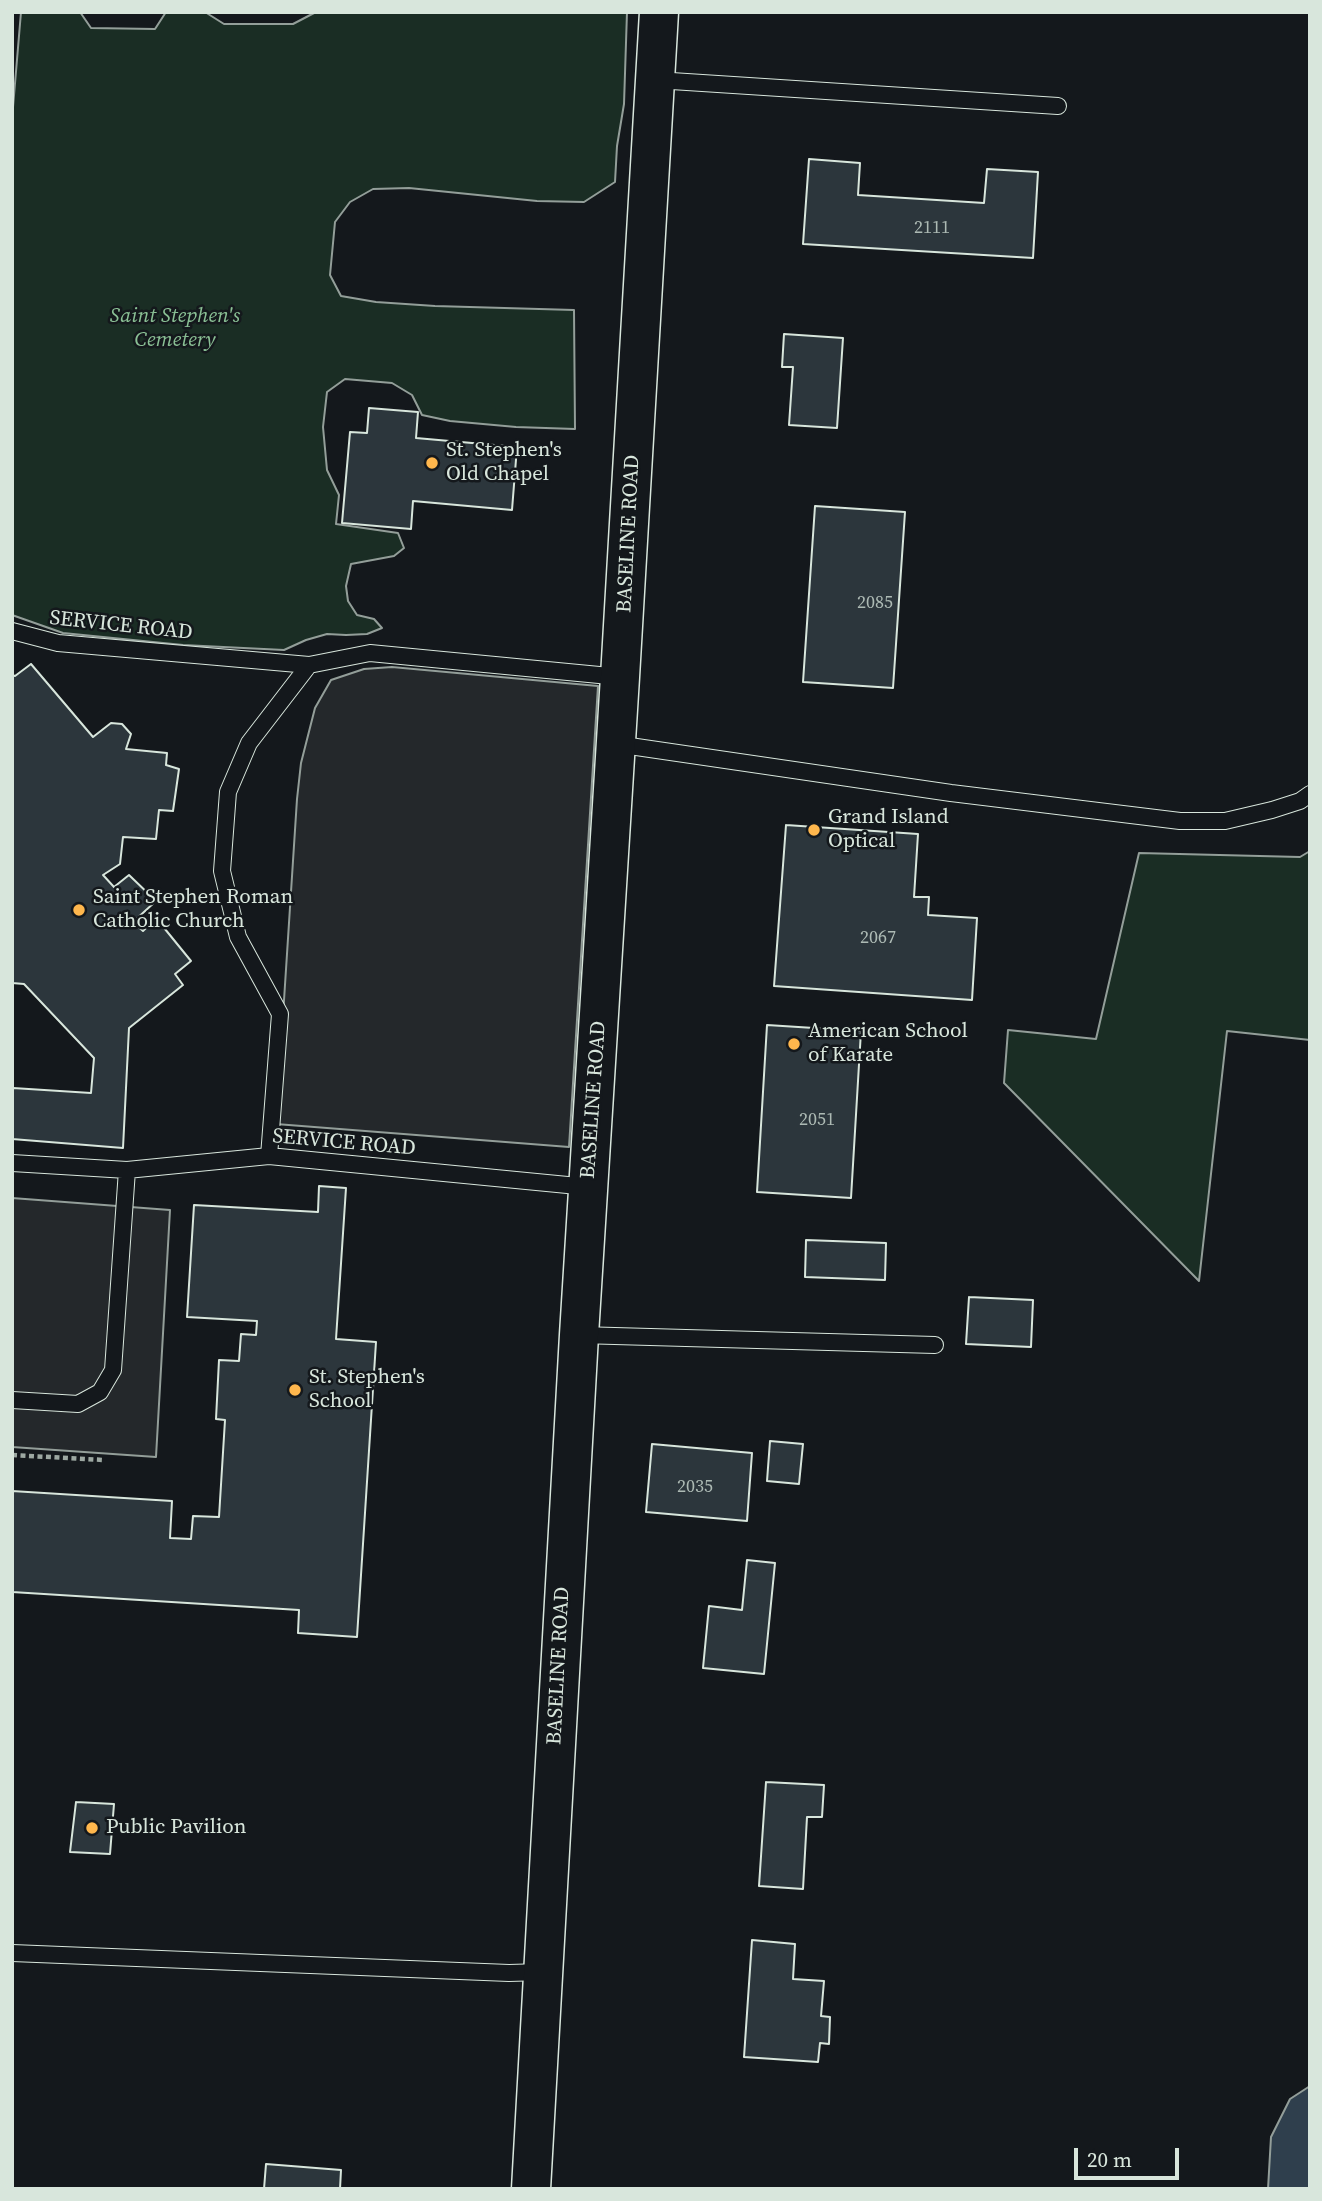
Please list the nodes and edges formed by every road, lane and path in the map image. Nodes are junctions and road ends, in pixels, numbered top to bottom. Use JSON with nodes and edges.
{"nodes":[{"id":1,"x":659,"y":12,"type":"edge"},
{"id":2,"x":656,"y":80,"type":"junction"},
{"id":3,"x":1058,"y":106,"type":"dead end"},
{"id":4,"x":12,"y":631,"type":"edge"},
{"id":5,"x":309,"y":665,"type":"junction"},
{"id":6,"x":620,"y":677,"type":"junction"},
{"id":7,"x":616,"y":744,"type":"junction"},
{"id":8,"x":1310,"y":794,"type":"edge"},
{"id":9,"x":269,"y":1156,"type":"junction"},
{"id":10,"x":12,"y":1163,"type":"edge"},
{"id":11,"x":127,"y":1170,"type":"junction"},
{"id":12,"x":588,"y":1187,"type":"junction"},
{"id":13,"x":579,"y":1335,"type":"junction"},
{"id":14,"x":935,"y":1345,"type":"dead end"},
{"id":15,"x":12,"y":1400,"type":"edge"},
{"id":16,"x":12,"y":1455,"type":"edge"},
{"id":17,"x":104,"y":1460,"type":"dead end"},
{"id":18,"x":12,"y":1953,"type":"edge"},
{"id":19,"x":542,"y":1972,"type":"junction"},
{"id":20,"x":531,"y":2189,"type":"edge"}],
"edges":[{"from":1,"to":2,"type":"street","name":"BASELINE ROAD"},
{"from":2,"to":3,"type":"lane"},
{"from":2,"to":6,"type":"street","name":"BASELINE ROAD"},
{"from":4,"to":5,"type":"lane","name":"SERVICE ROAD"},
{"from":5,"to":6,"type":"lane","name":"SERVICE ROAD"},
{"from":5,"to":9,"type":"lane"},
{"from":6,"to":7,"type":"street","name":"BASELINE ROAD"},
{"from":7,"to":8,"type":"lane"},
{"from":7,"to":12,"type":"street","name":"BASELINE ROAD"},
{"from":9,"to":11,"type":"lane","name":"SERVICE ROAD"},
{"from":9,"to":12,"type":"lane","name":"SERVICE ROAD"},
{"from":10,"to":11,"type":"lane","name":"SERVICE ROAD"},
{"from":11,"to":15,"type":"lane"},
{"from":12,"to":13,"type":"street","name":"BASELINE ROAD"},
{"from":13,"to":14,"type":"lane"},
{"from":13,"to":19,"type":"street","name":"BASELINE ROAD"},
{"from":16,"to":17,"type":"path"},
{"from":18,"to":19,"type":"lane"},
{"from":19,"to":20,"type":"street","name":"BASELINE ROAD"}]}
